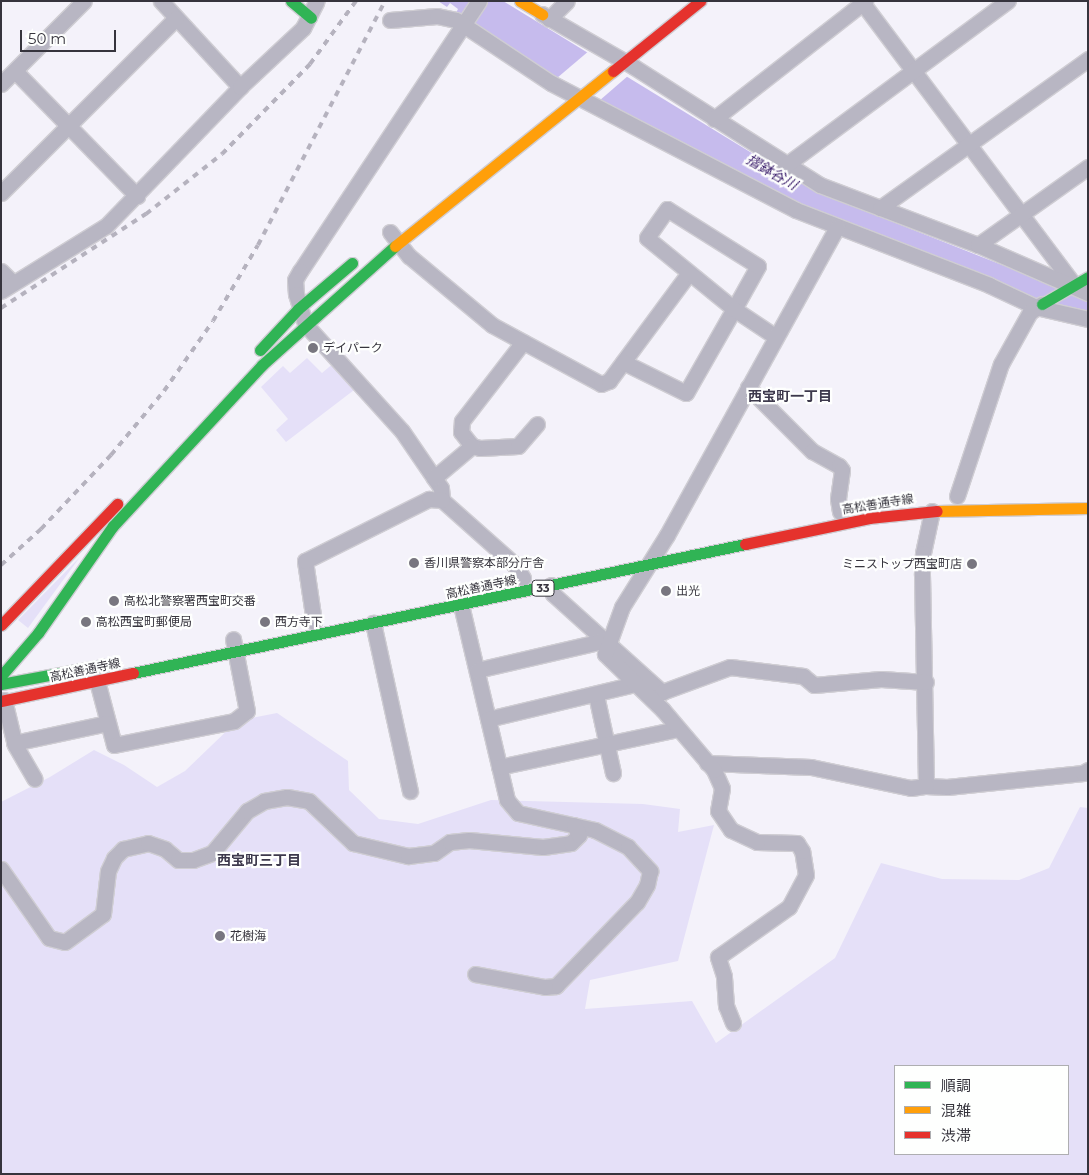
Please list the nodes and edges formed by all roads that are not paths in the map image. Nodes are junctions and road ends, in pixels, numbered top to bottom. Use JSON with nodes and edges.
{"nodes":[{"id":1,"x":84,"y":1,"type":"edge"},
{"id":2,"x":161,"y":1,"type":"edge"},
{"id":3,"x":291,"y":1,"type":"edge"},
{"id":4,"x":317,"y":1,"type":"edge"},
{"id":5,"x":479,"y":1,"type":"edge"},
{"id":6,"x":520,"y":1,"type":"edge"},
{"id":7,"x":566,"y":1,"type":"edge"},
{"id":8,"x":700,"y":1,"type":"edge"},
{"id":9,"x":1008,"y":1,"type":"edge"},
{"id":10,"x":863,"y":2,"type":"edge"},
{"id":11,"x":546,"y":16,"type":"junction"},
{"id":12,"x":176,"y":18,"type":"junction"},
{"id":13,"x":311,"y":18,"type":"junction"},
{"id":14,"x":390,"y":20,"type":"dead end"},
{"id":15,"x":464,"y":23,"type":"junction"},
{"id":16,"x":611,"y":58,"type":"junction"},
{"id":17,"x":1088,"y":59,"type":"edge"},
{"id":18,"x":15,"y":71,"type":"junction"},
{"id":19,"x":914,"y":71,"type":"junction"},
{"id":20,"x":1,"y":84,"type":"edge"},
{"id":21,"x":240,"y":87,"type":"junction"},
{"id":22,"x":572,"y":90,"type":"junction"},
{"id":23,"x":714,"y":119,"type":"junction"},
{"id":24,"x":68,"y":126,"type":"junction"},
{"id":25,"x":969,"y":144,"type":"junction"},
{"id":26,"x":786,"y":165,"type":"junction"},
{"id":27,"x":1088,"y":167,"type":"edge"},
{"id":28,"x":1,"y":192,"type":"edge"},
{"id":29,"x":137,"y":196,"type":"junction"},
{"id":30,"x":880,"y":208,"type":"junction"},
{"id":31,"x":1021,"y":213,"type":"junction"},
{"id":32,"x":838,"y":227,"type":"junction"},
{"id":33,"x":391,"y":235,"type":"junction"},
{"id":34,"x":978,"y":244,"type":"junction"},
{"id":35,"x":366,"y":252,"type":"dead end"},
{"id":36,"x":1,"y":271,"type":"edge"},
{"id":37,"x":690,"y":273,"type":"junction"},
{"id":38,"x":1088,"y":277,"type":"edge"},
{"id":39,"x":7,"y":287,"type":"edge"},
{"id":40,"x":1070,"y":288,"type":"junction"},
{"id":41,"x":1088,"y":293,"type":"edge"},
{"id":42,"x":1039,"y":306,"type":"junction"},
{"id":43,"x":298,"y":309,"type":"junction"},
{"id":44,"x":734,"y":309,"type":"junction"},
{"id":45,"x":1088,"y":319,"type":"edge"},
{"id":46,"x":305,"y":324,"type":"junction"},
{"id":47,"x":776,"y":337,"type":"junction"},
{"id":48,"x":522,"y":342,"type":"junction"},
{"id":49,"x":623,"y":362,"type":"junction"},
{"id":50,"x":748,"y":387,"type":"junction"},
{"id":51,"x":224,"y":388,"type":"dead end"},
{"id":52,"x":537,"y":424,"type":"dead end"},
{"id":53,"x":472,"y":446,"type":"junction"},
{"id":54,"x":167,"y":449,"type":"dead end"},
{"id":55,"x":434,"y":478,"type":"junction"},
{"id":56,"x":957,"y":496,"type":"junction"},
{"id":57,"x":975,"y":496,"type":"dead end"},
{"id":58,"x":1059,"y":496,"type":"dead end"},
{"id":59,"x":1088,"y":496,"type":"edge"},
{"id":60,"x":941,"y":497,"type":"dead end"},
{"id":61,"x":442,"y":500,"type":"junction"},
{"id":62,"x":881,"y":504,"type":"dead end"},
{"id":63,"x":1088,"y":508,"type":"edge"},
{"id":64,"x":932,"y":511,"type":"junction"},
{"id":65,"x":840,"y":512,"type":"junction"},
{"id":66,"x":658,"y":550,"type":"junction"},
{"id":67,"x":648,"y":565,"type":"junction"},
{"id":68,"x":539,"y":578,"type":"junction"},
{"id":69,"x":462,"y":605,"type":"junction"},
{"id":70,"x":314,"y":622,"type":"junction"},
{"id":71,"x":374,"y":623,"type":"junction"},
{"id":72,"x":1,"y":625,"type":"edge"},
{"id":73,"x":34,"y":638,"type":"junction"},
{"id":74,"x":608,"y":640,"type":"junction"},
{"id":75,"x":231,"y":643,"type":"junction"},
{"id":76,"x":119,"y":662,"type":"dead end"},
{"id":77,"x":39,"y":668,"type":"junction"},
{"id":78,"x":477,"y":670,"type":"junction"},
{"id":79,"x":1,"y":676,"type":"edge"},
{"id":80,"x":97,"y":681,"type":"junction"},
{"id":81,"x":926,"y":682,"type":"junction"},
{"id":82,"x":1,"y":684,"type":"edge"},
{"id":83,"x":635,"y":684,"type":"junction"},
{"id":84,"x":596,"y":695,"type":"junction"},
{"id":85,"x":3,"y":700,"type":"edge"},
{"id":86,"x":488,"y":719,"type":"junction"},
{"id":87,"x":107,"y":723,"type":"junction"},
{"id":88,"x":678,"y":729,"type":"junction"},
{"id":89,"x":14,"y":743,"type":"junction"},
{"id":90,"x":607,"y":744,"type":"junction"},
{"id":91,"x":707,"y":762,"type":"junction"},
{"id":92,"x":500,"y":768,"type":"junction"},
{"id":93,"x":1088,"y":770,"type":"edge"},
{"id":94,"x":614,"y":773,"type":"dead end"},
{"id":95,"x":35,"y":779,"type":"dead end"},
{"id":96,"x":926,"y":786,"type":"junction"},
{"id":97,"x":410,"y":792,"type":"dead end"},
{"id":98,"x":574,"y":825,"type":"junction"},
{"id":99,"x":1,"y":869,"type":"edge"},
{"id":100,"x":474,"y":974,"type":"dead end"},
{"id":101,"x":733,"y":1023,"type":"dead end"}],
"edges":[{"from":1,"to":18,"type":"street"},
{"from":2,"to":12,"type":"street"},
{"from":3,"to":13,"type":"main road"},
{"from":4,"to":13,"type":"street"},
{"from":5,"to":15,"type":"street"},
{"from":6,"to":11,"type":"main road"},
{"from":7,"to":11,"type":"street"},
{"from":8,"to":16,"type":"main road"},
{"from":9,"to":19,"type":"street"},
{"from":10,"to":19,"type":"street"},
{"from":10,"to":23,"type":"street"},
{"from":11,"to":16,"type":"street"},
{"from":12,"to":21,"type":"street"},
{"from":12,"to":24,"type":"street"},
{"from":13,"to":21,"type":"street"},
{"from":14,"to":15,"type":"street"},
{"from":15,"to":22,"type":"street"},
{"from":15,"to":43,"type":"street"},
{"from":16,"to":22,"type":"main road"},
{"from":16,"to":23,"type":"street"},
{"from":17,"to":25,"type":"street"},
{"from":18,"to":20,"type":"street"},
{"from":18,"to":24,"type":"street"},
{"from":19,"to":25,"type":"street"},
{"from":19,"to":26,"type":"street"},
{"from":21,"to":29,"type":"street"},
{"from":22,"to":32,"type":"street"},
{"from":22,"to":33,"type":"main road"},
{"from":23,"to":26,"type":"street"},
{"from":24,"to":28,"type":"street"},
{"from":24,"to":29,"type":"street"},
{"from":25,"to":30,"type":"street"},
{"from":25,"to":31,"type":"street"},
{"from":26,"to":30,"type":"street"},
{"from":27,"to":31,"type":"street"},
{"from":29,"to":39,"type":"street"},
{"from":30,"to":34,"type":"street"},
{"from":31,"to":34,"type":"street"},
{"from":31,"to":40,"type":"street"},
{"from":32,"to":42,"type":"street"},
{"from":32,"to":47,"type":"street"},
{"from":33,"to":46,"type":"main road"},
{"from":33,"to":48,"type":"street"},
{"from":34,"to":40,"type":"street"},
{"from":35,"to":43,"type":"main road"},
{"from":36,"to":39,"type":"street"},
{"from":37,"to":44,"type":"street"},
{"from":37,"to":44,"type":"street"},
{"from":37,"to":49,"type":"street"},
{"from":38,"to":40,"type":"main road"},
{"from":40,"to":41,"type":"street"},
{"from":40,"to":42,"type":"main road"},
{"from":42,"to":45,"type":"street"},
{"from":42,"to":56,"type":"street"},
{"from":43,"to":46,"type":"street"},
{"from":43,"to":51,"type":"main road"},
{"from":44,"to":47,"type":"street"},
{"from":44,"to":49,"type":"street"},
{"from":46,"to":55,"type":"street"},
{"from":46,"to":73,"type":"main road"},
{"from":47,"to":50,"type":"street"},
{"from":48,"to":49,"type":"street"},
{"from":48,"to":53,"type":"street"},
{"from":50,"to":65,"type":"street"},
{"from":50,"to":66,"type":"street"},
{"from":52,"to":53,"type":"street"},
{"from":53,"to":55,"type":"street"},
{"from":54,"to":72,"type":"main road"},
{"from":55,"to":61,"type":"street"},
{"from":56,"to":57,"type":"main road"},
{"from":56,"to":60,"type":"main road"},
{"from":58,"to":59,"type":"main road"},
{"from":61,"to":68,"type":"street"},
{"from":61,"to":70,"type":"street"},
{"from":62,"to":65,"type":"main road","name":"高松善通寺線","number":"33"},
{"from":63,"to":64,"type":"main road","name":"高松善通寺線","number":"33"},
{"from":64,"to":67,"type":"main road","name":"高松善通寺線","number":"33"},
{"from":64,"to":81,"type":"street"},
{"from":65,"to":66,"type":"main road","name":"高松善通寺線","number":"33"},
{"from":66,"to":67,"type":"street"},
{"from":66,"to":68,"type":"main road","name":"高松善通寺線","number":"33"},
{"from":67,"to":68,"type":"main road","name":"高松善通寺線","number":"33"},
{"from":67,"to":74,"type":"street"},
{"from":68,"to":69,"type":"main road","name":"高松善通寺線","number":"33"},
{"from":68,"to":70,"type":"main road","name":"高松善通寺線","number":"33"},
{"from":68,"to":74,"type":"street"},
{"from":69,"to":71,"type":"main road","name":"高松善通寺線","number":"33"},
{"from":69,"to":78,"type":"street"},
{"from":70,"to":75,"type":"main road","name":"高松善通寺線","number":"33"},
{"from":71,"to":75,"type":"main road","name":"高松善通寺線","number":"33"},
{"from":71,"to":97,"type":"street"},
{"from":73,"to":77,"type":"main road"},
{"from":73,"to":79,"type":"main road"},
{"from":74,"to":78,"type":"street"},
{"from":74,"to":81,"type":"street"},
{"from":74,"to":83,"type":"street"},
{"from":75,"to":80,"type":"main road","name":"高松善通寺線","number":"33"},
{"from":75,"to":87,"type":"street"},
{"from":76,"to":77,"type":"main road","name":"高松善通寺線"},
{"from":77,"to":82,"type":"main road","name":"高松善通寺線"},
{"from":78,"to":86,"type":"street"},
{"from":80,"to":85,"type":"main road","name":"高松善通寺線","number":"33"},
{"from":80,"to":87,"type":"street"},
{"from":81,"to":96,"type":"street"},
{"from":83,"to":84,"type":"street"},
{"from":83,"to":88,"type":"street"},
{"from":84,"to":86,"type":"street"},
{"from":84,"to":90,"type":"street"},
{"from":85,"to":89,"type":"street"},
{"from":86,"to":92,"type":"street"},
{"from":87,"to":89,"type":"street"},
{"from":88,"to":90,"type":"street"},
{"from":88,"to":91,"type":"street"},
{"from":89,"to":95,"type":"street"},
{"from":90,"to":92,"type":"street"},
{"from":90,"to":94,"type":"street"},
{"from":91,"to":96,"type":"street"},
{"from":91,"to":101,"type":"street"},
{"from":92,"to":98,"type":"street"},
{"from":93,"to":96,"type":"street"},
{"from":98,"to":99,"type":"street"},
{"from":98,"to":100,"type":"street"}]}
